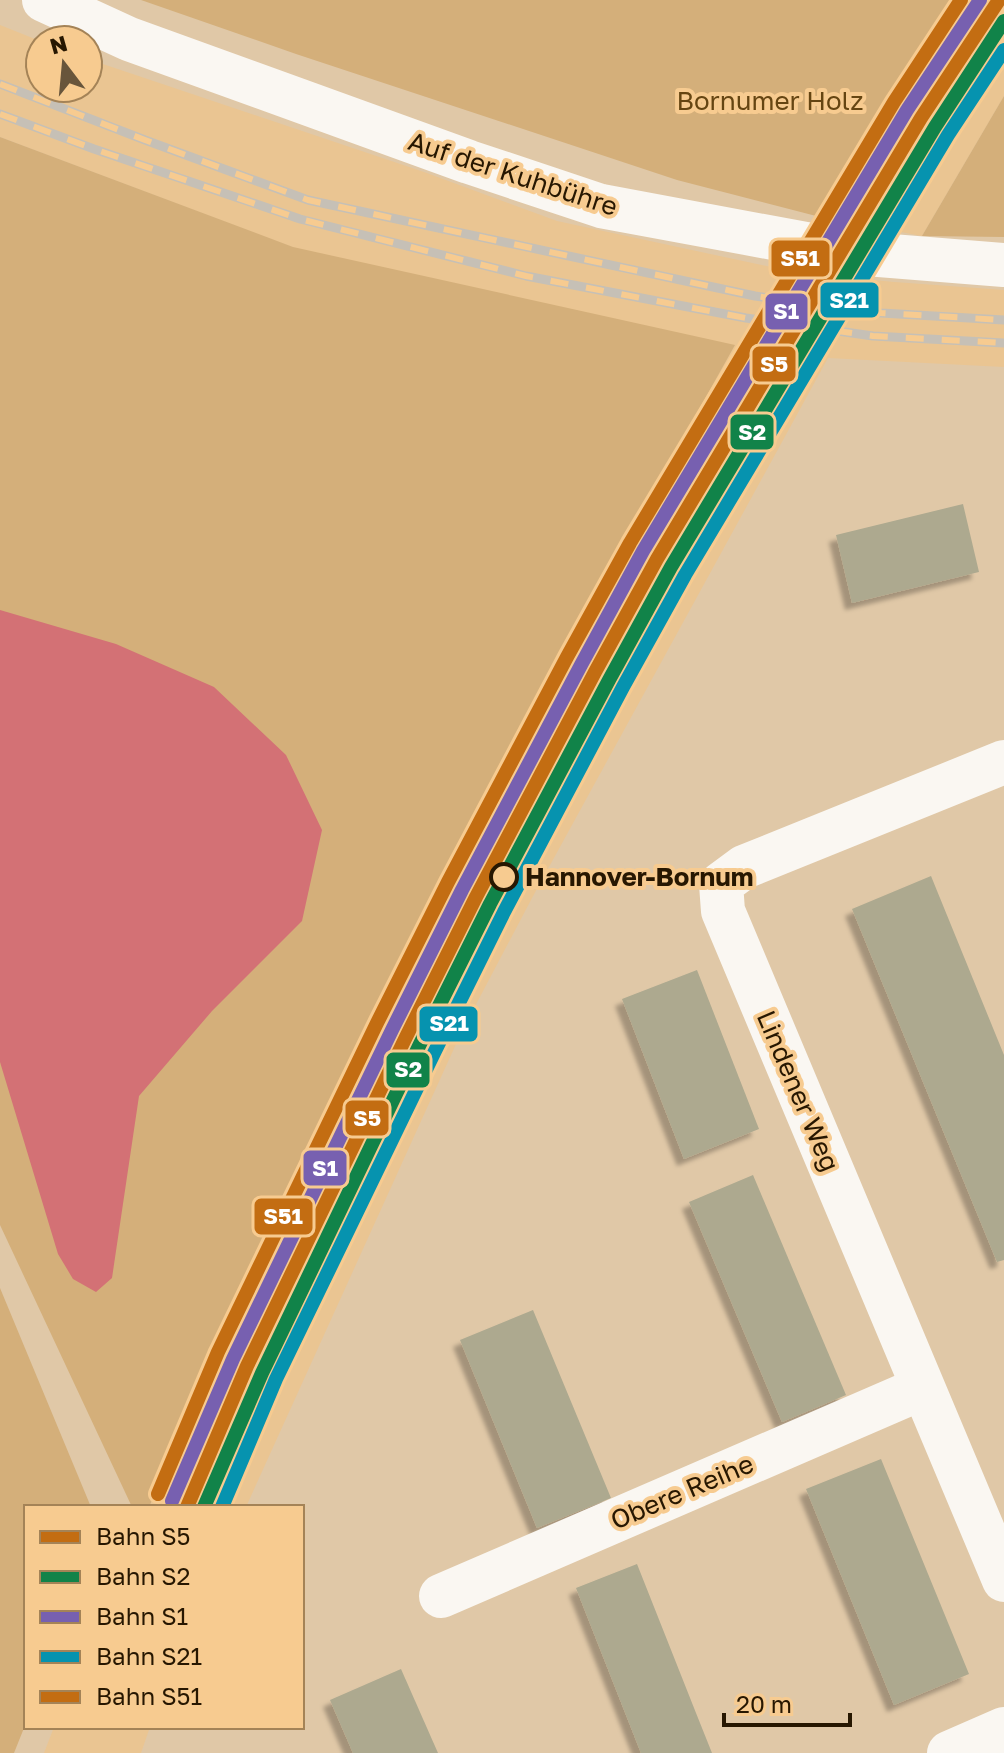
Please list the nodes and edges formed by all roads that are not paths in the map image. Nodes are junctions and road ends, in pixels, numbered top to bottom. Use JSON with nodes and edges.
{"nodes":[{"id":1,"x":44,"y":0,"type":"edge"},
{"id":2,"x":1004,"y":265,"type":"edge"},
{"id":3,"x":1004,"y":762,"type":"edge"},
{"id":4,"x":922,"y":1388,"type":"junction"},
{"id":5,"x":1004,"y":1580,"type":"edge"},
{"id":6,"x":441,"y":1596,"type":"dead end"},
{"id":7,"x":1004,"y":1729,"type":"edge"},
{"id":8,"x":949,"y":1753,"type":"edge"}],
"edges":[{"from":1,"to":2,"type":"street","name":"Auf der Kuhbühre"},
{"from":3,"to":4,"type":"street","name":"Lindener Weg"},
{"from":4,"to":5,"type":"street","name":"Lindener Weg"},
{"from":4,"to":6,"type":"street","name":"Obere Reihe"},
{"from":7,"to":8,"type":"street"}]}
